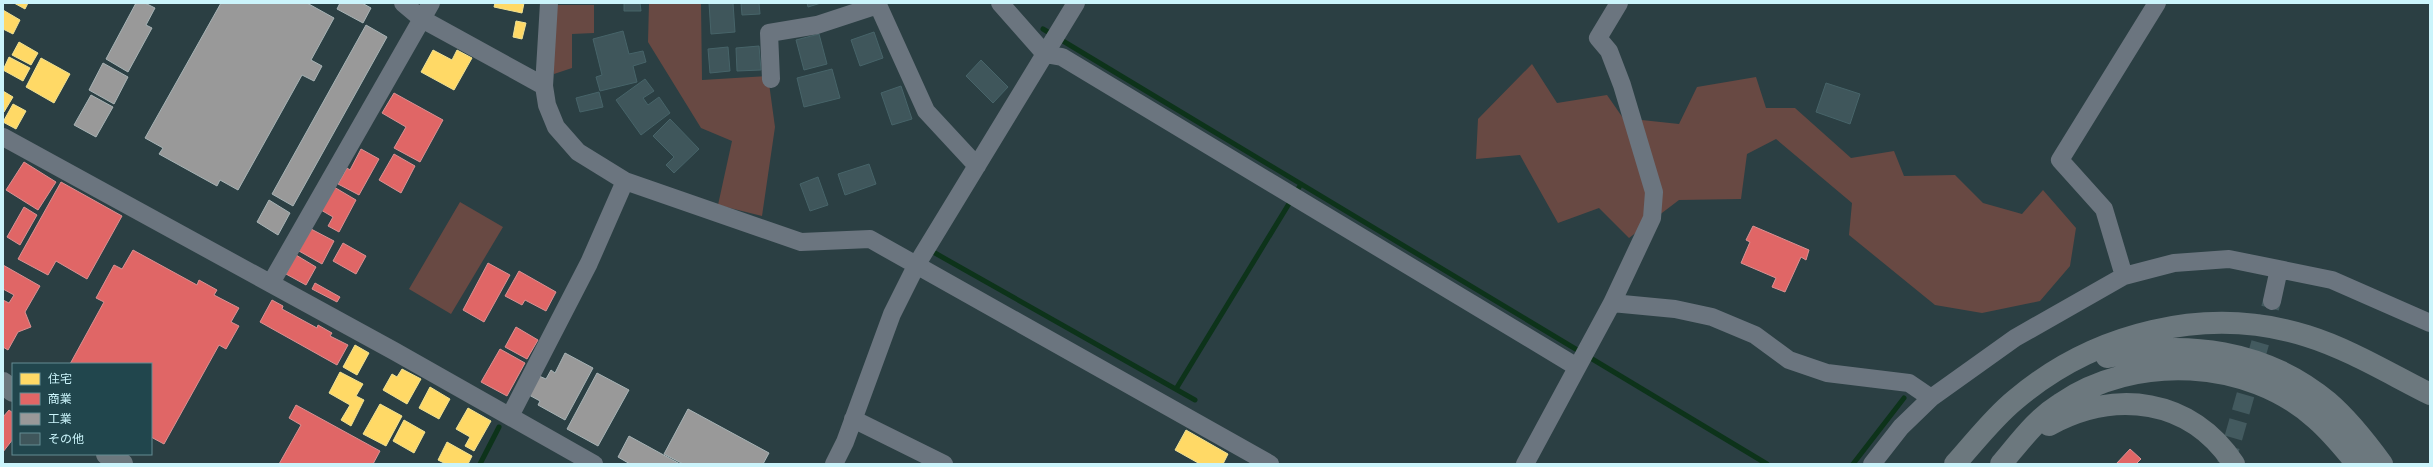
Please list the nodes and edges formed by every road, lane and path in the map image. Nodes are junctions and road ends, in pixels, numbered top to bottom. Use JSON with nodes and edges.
{"nodes":[{"id":1,"x":403,"y":3,"type":"edge"},
{"id":2,"x":431,"y":3,"type":"edge"},
{"id":3,"x":549,"y":3,"type":"edge"},
{"id":4,"x":1000,"y":3,"type":"edge"},
{"id":5,"x":1076,"y":3,"type":"edge"},
{"id":6,"x":1619,"y":3,"type":"edge"},
{"id":7,"x":2156,"y":3,"type":"edge"},
{"id":8,"x":422,"y":19,"type":"junction"},
{"id":9,"x":1053,"y":41,"type":"junction"},
{"id":10,"x":771,"y":79,"type":"dead end"},
{"id":11,"x":544,"y":86,"type":"junction"},
{"id":12,"x":3,"y":137,"type":"edge"},
{"id":13,"x":977,"y":166,"type":"junction"},
{"id":14,"x":625,"y":181,"type":"junction"},
{"id":15,"x":917,"y":264,"type":"junction"},
{"id":16,"x":2279,"y":269,"type":"junction"},
{"id":17,"x":2124,"y":276,"type":"junction"},
{"id":18,"x":271,"y":283,"type":"junction"},
{"id":19,"x":2272,"y":301,"type":"tunnel mouth"},
{"id":20,"x":1612,"y":303,"type":"junction"},
{"id":21,"x":2430,"y":323,"type":"edge"},
{"id":22,"x":1578,"y":367,"type":"junction"},
{"id":23,"x":2047,"y":376,"type":"junction"},
{"id":24,"x":3,"y":383,"type":"edge"},
{"id":25,"x":12,"y":389,"type":"edge"},
{"id":26,"x":2430,"y":394,"type":"edge"},
{"id":27,"x":1931,"y":398,"type":"junction"},
{"id":28,"x":510,"y":416,"type":"junction"},
{"id":29,"x":853,"y":419,"type":"junction"},
{"id":30,"x":108,"y":455,"type":"edge"},
{"id":31,"x":122,"y":464,"type":"edge"},
{"id":32,"x":594,"y":464,"type":"edge"},
{"id":33,"x":834,"y":464,"type":"edge"},
{"id":34,"x":944,"y":464,"type":"edge"},
{"id":35,"x":1270,"y":464,"type":"edge"},
{"id":36,"x":1525,"y":464,"type":"edge"},
{"id":37,"x":1872,"y":464,"type":"edge"},
{"id":38,"x":1955,"y":464,"type":"edge"},
{"id":39,"x":2001,"y":464,"type":"edge"},
{"id":40,"x":2234,"y":464,"type":"edge"},
{"id":41,"x":2357,"y":464,"type":"edge"},
{"id":42,"x":2382,"y":464,"type":"edge"}],
"edges":[{"from":1,"to":8,"type":"street"},
{"from":2,"to":8,"type":"street"},
{"from":3,"to":11,"type":"street"},
{"from":4,"to":9,"type":"street"},
{"from":5,"to":9,"type":"street"},
{"from":6,"to":20,"type":"street"},
{"from":7,"to":17,"type":"street"},
{"from":8,"to":11,"type":"street"},
{"from":8,"to":18,"type":"street"},
{"from":9,"to":13,"type":"street"},
{"from":9,"to":22,"type":"street"},
{"from":10,"to":13,"type":"street"},
{"from":11,"to":14,"type":"street"},
{"from":12,"to":18,"type":"street"},
{"from":13,"to":15,"type":"street"},
{"from":14,"to":15,"type":"street"},
{"from":14,"to":28,"type":"street"},
{"from":15,"to":29,"type":"street"},
{"from":15,"to":35,"type":"street"},
{"from":16,"to":17,"type":"street"},
{"from":16,"to":19,"type":"street"},
{"from":16,"to":21,"type":"street"},
{"from":17,"to":27,"type":"street"},
{"from":18,"to":28,"type":"street"},
{"from":20,"to":22,"type":"street"},
{"from":20,"to":27,"type":"street"},
{"from":22,"to":36,"type":"street"},
{"from":23,"to":26,"type":"highway"},
{"from":23,"to":38,"type":"highway"},
{"from":23,"to":42,"type":"highway"},
{"from":24,"to":25,"type":"highway"},
{"from":27,"to":37,"type":"street"},
{"from":28,"to":32,"type":"street"},
{"from":29,"to":33,"type":"street"},
{"from":29,"to":34,"type":"street"},
{"from":30,"to":31,"type":"highway"},
{"from":39,"to":40,"type":"highway"},
{"from":39,"to":41,"type":"highway"}]}
